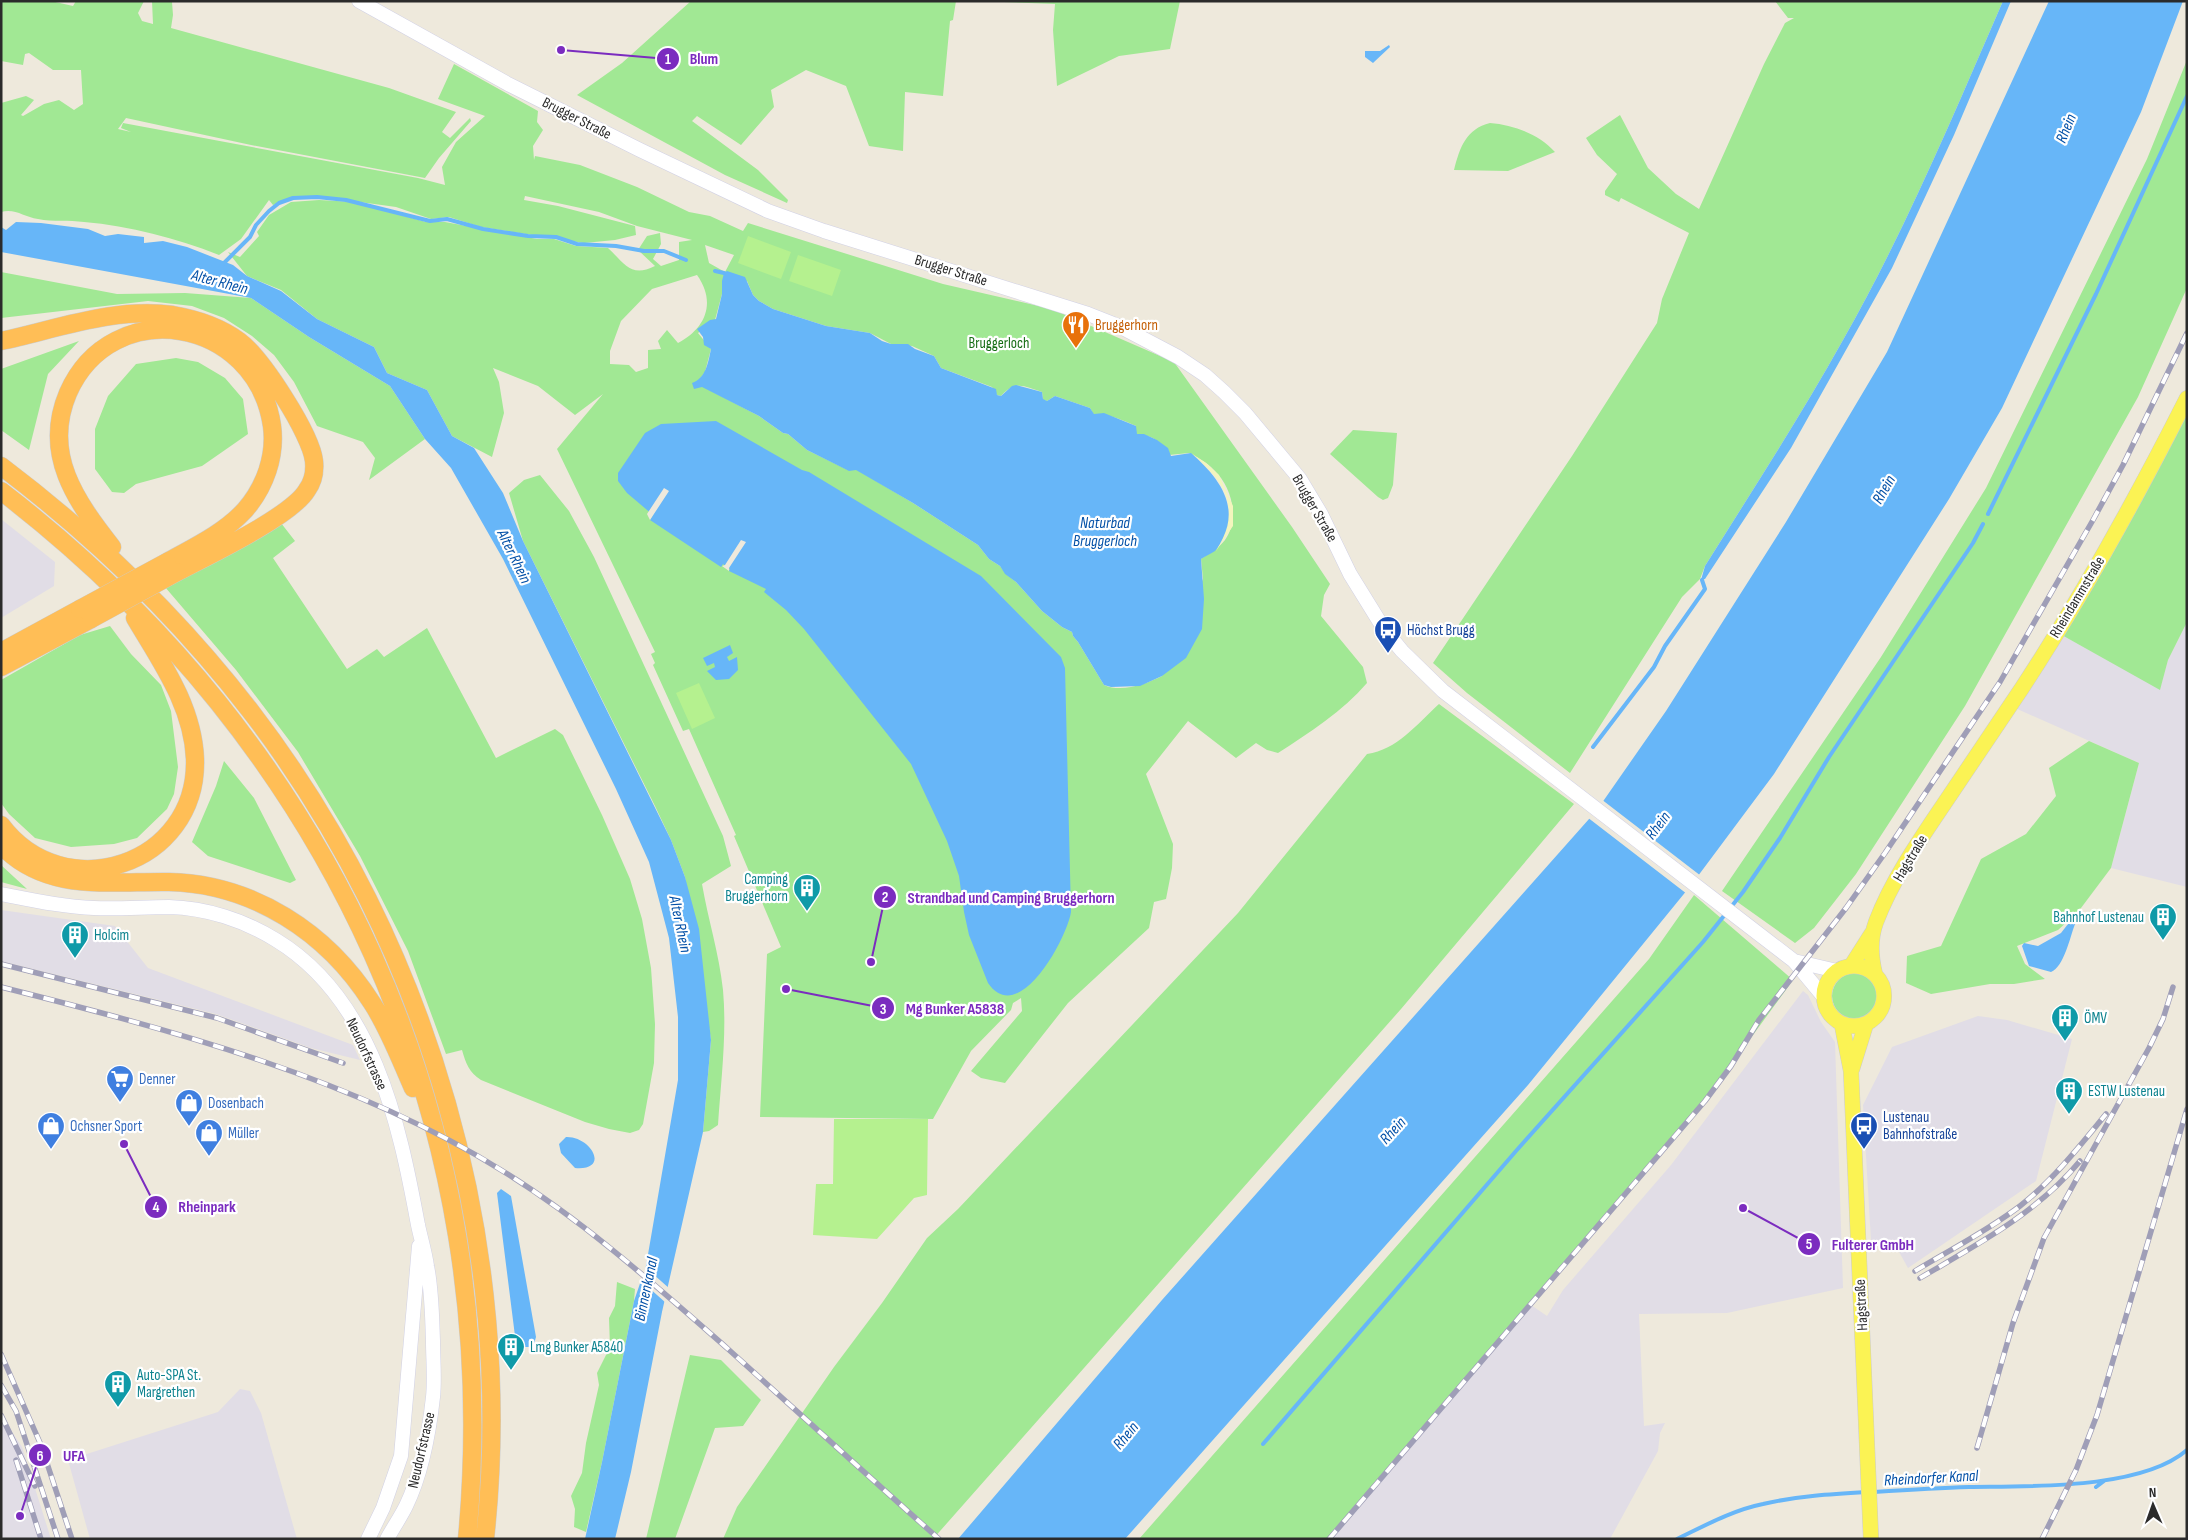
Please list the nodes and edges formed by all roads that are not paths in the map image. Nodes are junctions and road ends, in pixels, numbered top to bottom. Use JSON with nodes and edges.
{"nodes":[{"id":1,"x":359,"y":1,"type":"edge"},
{"id":2,"x":1,"y":341,"type":"edge"},
{"id":3,"x":2187,"y":398,"type":"edge"},
{"id":4,"x":1,"y":466,"type":"edge"},
{"id":5,"x":1,"y":491,"type":"edge"},
{"id":6,"x":172,"y":567,"type":"junction"},
{"id":7,"x":120,"y":592,"type":"junction"},
{"id":8,"x":154,"y":600,"type":"junction"},
{"id":9,"x":85,"y":614,"type":"junction"},
{"id":10,"x":1,"y":652,"type":"edge"},
{"id":11,"x":1,"y":667,"type":"edge"},
{"id":12,"x":1955,"y":788,"type":"joint"},
{"id":13,"x":1,"y":826,"type":"edge"},
{"id":14,"x":1,"y":845,"type":"edge"},
{"id":15,"x":1,"y":894,"type":"edge"},
{"id":16,"x":1872,"y":933,"type":"junction"},
{"id":17,"x":1794,"y":961,"type":"junction"},
{"id":18,"x":1844,"y":968,"type":"junction"},
{"id":19,"x":1875,"y":974,"type":"junction"},
{"id":20,"x":1823,"y":996,"type":"junction"},
{"id":21,"x":1866,"y":1024,"type":"junction"},
{"id":22,"x":1842,"y":1025,"type":"junction"},
{"id":23,"x":1851,"y":1071,"type":"junction"},
{"id":24,"x":440,"y":1148,"type":"junction"},
{"id":25,"x":420,"y":1236,"type":"junction"},
{"id":26,"x":368,"y":1539,"type":"edge"},
{"id":27,"x":387,"y":1539,"type":"edge"},
{"id":28,"x":467,"y":1539,"type":"edge"},
{"id":29,"x":485,"y":1539,"type":"edge"},
{"id":30,"x":1871,"y":1539,"type":"edge"}],
"edges":[{"from":1,"to":17,"type":"main road","name":"Brugger Straße"},
{"from":2,"to":6,"type":"highway"},
{"from":3,"to":12,"type":"main road","name":"Rheindammstraße"},
{"from":4,"to":8,"type":"highway"},
{"from":5,"to":7,"type":"highway"},
{"from":6,"to":8,"type":"highway"},
{"from":6,"to":9,"type":"highway","bridge":true},
{"from":7,"to":13,"type":"highway"},
{"from":7,"to":24,"type":"highway"},
{"from":8,"to":29,"type":"highway"},
{"from":9,"to":10,"type":"highway"},
{"from":9,"to":11,"type":"highway"},
{"from":12,"to":16,"type":"main road","name":"Hagstraße"},
{"from":14,"to":24,"type":"highway"},
{"from":15,"to":25,"type":"main road","name":"Neudorfstrasse"},
{"from":16,"to":18,"type":"main road","name":"Hagstraße"},
{"from":16,"to":19,"type":"main road","name":"Hagstraße"},
{"from":17,"to":18,"type":"main road"},
{"from":17,"to":20,"type":"main road"},
{"from":18,"to":19,"type":"main road"},
{"from":18,"to":20,"type":"main road","name":"Hagstraße"},
{"from":19,"to":21,"type":"main road","name":"Hagstraße"},
{"from":20,"to":22,"type":"main road","name":"Hagstraße"},
{"from":21,"to":22,"type":"main road"},
{"from":21,"to":23,"type":"main road","name":"Hagstraße"},
{"from":22,"to":23,"type":"main road","name":"Hagstraße"},
{"from":23,"to":30,"type":"main road","name":"Hagstraße"},
{"from":24,"to":28,"type":"highway"},
{"from":25,"to":26,"type":"main road","name":"Neudorfstrasse"},
{"from":25,"to":27,"type":"main road","name":"Neudorfstrasse"}]}
